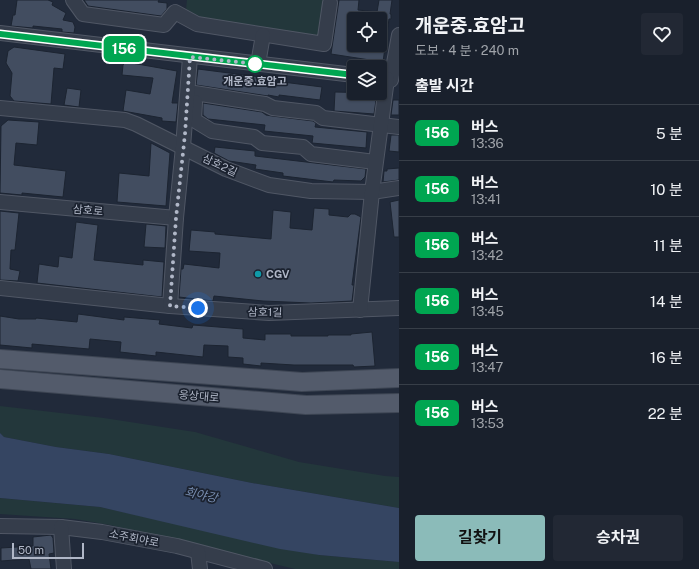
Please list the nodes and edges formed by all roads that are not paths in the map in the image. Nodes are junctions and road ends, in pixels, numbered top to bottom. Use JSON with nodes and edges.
{"nodes":[{"id":1,"x":73,"y":0,"type":"edge"},
{"id":2,"x":330,"y":4,"type":"dead end"},
{"id":3,"x":175,"y":6,"type":"edge"},
{"id":4,"x":0,"y":34,"type":"edge"},
{"id":5,"x":399,"y":34,"type":"edge"},
{"id":6,"x":263,"y":35,"type":"junction"},
{"id":7,"x":190,"y":57,"type":"junction"},
{"id":8,"x":258,"y":64,"type":"junction"},
{"id":9,"x":347,"y":74,"type":"edge"},
{"id":10,"x":389,"y":79,"type":"edge"},
{"id":11,"x":192,"y":92,"type":"junction"},
{"id":12,"x":0,"y":108,"type":"edge"},
{"id":13,"x":380,"y":125,"type":"junction"},
{"id":14,"x":399,"y":128,"type":"edge"},
{"id":15,"x":183,"y":147,"type":"junction"},
{"id":16,"x":375,"y":162,"type":"junction"},
{"id":17,"x":399,"y":188,"type":"edge"},
{"id":18,"x":372,"y":192,"type":"junction"},
{"id":19,"x":0,"y":202,"type":"edge"},
{"id":20,"x":176,"y":218,"type":"junction"},
{"id":21,"x":0,"y":288,"type":"edge"},
{"id":22,"x":170,"y":306,"type":"junction"},
{"id":23,"x":399,"y":308,"type":"edge"},
{"id":24,"x":360,"y":310,"type":"junction"},
{"id":25,"x":0,"y":359,"type":"edge"},
{"id":26,"x":399,"y":378,"type":"edge"},
{"id":27,"x":2,"y":382,"type":"edge"},
{"id":28,"x":399,"y":402,"type":"edge"},
{"id":29,"x":0,"y":526,"type":"edge"},
{"id":30,"x":61,"y":527,"type":"junction"},
{"id":31,"x":198,"y":552,"type":"junction"},
{"id":32,"x":64,"y":569,"type":"edge"},
{"id":33,"x":200,"y":569,"type":"edge"},
{"id":34,"x":264,"y":569,"type":"edge"}],
"edges":[{"from":1,"to":3,"type":"street"},
{"from":2,"to":6,"type":"street"},
{"from":3,"to":6,"type":"street"},
{"from":4,"to":7,"type":"street"},
{"from":5,"to":10,"type":"street"},
{"from":6,"to":8,"type":"street"},
{"from":7,"to":8,"type":"street"},
{"from":7,"to":11,"type":"street"},
{"from":8,"to":9,"type":"street"},
{"from":10,"to":13,"type":"street"},
{"from":11,"to":13,"type":"street"},
{"from":11,"to":15,"type":"street"},
{"from":11,"to":16,"type":"street"},
{"from":12,"to":15,"type":"street","name":"삼호2길"},
{"from":13,"to":14,"type":"street"},
{"from":13,"to":16,"type":"street"},
{"from":15,"to":18,"type":"street","name":"삼호2길"},
{"from":15,"to":20,"type":"street"},
{"from":16,"to":18,"type":"street"},
{"from":17,"to":18,"type":"street","name":"삼호2길"},
{"from":18,"to":24,"type":"street"},
{"from":19,"to":20,"type":"street","name":"삼호로"},
{"from":20,"to":22,"type":"street"},
{"from":21,"to":22,"type":"street","name":"삼호1길"},
{"from":22,"to":24,"type":"street","name":"삼호1길"},
{"from":23,"to":24,"type":"street","name":"삼호1길"},
{"from":25,"to":26,"type":"main road","name":"웅상대로"},
{"from":27,"to":28,"type":"main road","name":"웅상대로"},
{"from":29,"to":30,"type":"street","name":"소주회야로"},
{"from":30,"to":31,"type":"street","name":"소주회야로"},
{"from":30,"to":32,"type":"street"},
{"from":31,"to":33,"type":"street"},
{"from":31,"to":34,"type":"street","name":"소주회야로"}]}
